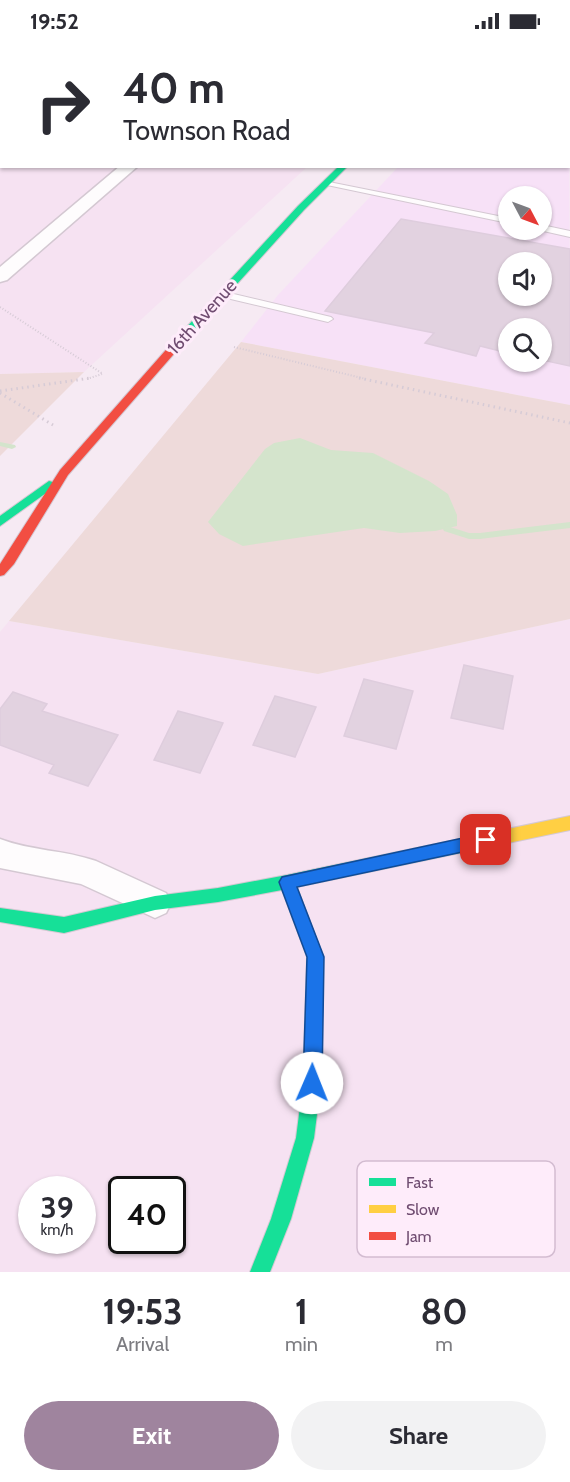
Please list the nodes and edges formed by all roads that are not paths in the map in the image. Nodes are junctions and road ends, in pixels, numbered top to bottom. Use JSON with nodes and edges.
{"nodes":[{"id":1,"x":128,"y":168,"type":"edge"},
{"id":2,"x":342,"y":168,"type":"edge"},
{"id":3,"x":327,"y":183,"type":"junction"},
{"id":4,"x":498,"y":219,"type":"edge"},
{"id":5,"x":552,"y":230,"type":"edge"},
{"id":6,"x":570,"y":234,"type":"edge"},
{"id":7,"x":0,"y":276,"type":"edge"},
{"id":8,"x":221,"y":294,"type":"junction"},
{"id":9,"x":328,"y":319,"type":"dead end"},
{"id":10,"x":64,"y":473,"type":"junction"},
{"id":11,"x":0,"y":522,"type":"edge"},
{"id":12,"x":0,"y":572,"type":"edge"},
{"id":13,"x":570,"y":823,"type":"edge"},
{"id":14,"x":0,"y":854,"type":"edge"},
{"id":15,"x":287,"y":882,"type":"junction"},
{"id":16,"x":155,"y":903,"type":"junction"},
{"id":17,"x":0,"y":915,"type":"edge"},
{"id":18,"x":260,"y":1272,"type":"edge"}],
"edges":[{"from":1,"to":7,"type":"street"},
{"from":2,"to":3,"type":"main road","name":"16th Avenue"},
{"from":3,"to":4,"type":"lane"},
{"from":3,"to":8,"type":"main road","name":"16th Avenue"},
{"from":5,"to":6,"type":"lane"},
{"from":8,"to":9,"type":"lane"},
{"from":8,"to":10,"type":"main road","name":"16th Avenue"},
{"from":10,"to":11,"type":"main road","name":"16th Avenue"},
{"from":10,"to":12,"type":"main road","name":"16th Avenue"},
{"from":13,"to":15,"type":"main road"},
{"from":14,"to":16,"type":"street"},
{"from":15,"to":16,"type":"main road"},
{"from":15,"to":18,"type":"main road"},
{"from":16,"to":17,"type":"main road"}]}
